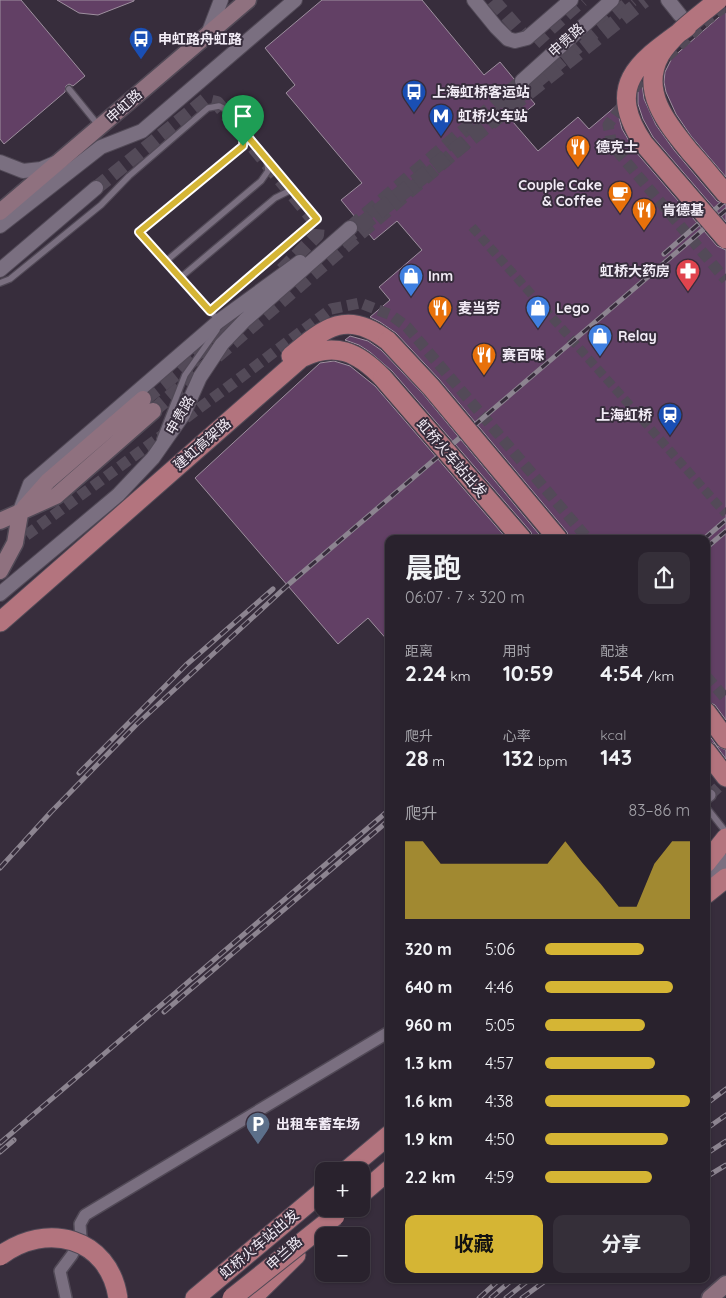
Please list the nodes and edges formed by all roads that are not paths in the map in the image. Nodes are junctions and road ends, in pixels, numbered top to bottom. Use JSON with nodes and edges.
{"nodes":[{"id":1,"x":221,"y":0,"type":"edge"},
{"id":2,"x":248,"y":0,"type":"edge"},
{"id":3,"x":295,"y":0,"type":"edge"},
{"id":4,"x":474,"y":0,"type":"edge"},
{"id":5,"x":571,"y":0,"type":"edge"},
{"id":6,"x":612,"y":0,"type":"edge"},
{"id":7,"x":668,"y":0,"type":"edge"},
{"id":8,"x":718,"y":0,"type":"edge"},
{"id":9,"x":684,"y":21,"type":"junction"},
{"id":10,"x":207,"y":35,"type":"junction"},
{"id":11,"x":522,"y":80,"type":"tunnel mouth"},
{"id":12,"x":68,"y":89,"type":"dead end"},
{"id":13,"x":100,"y":128,"type":"junction"},
{"id":14,"x":244,"y":132,"type":"junction"},
{"id":15,"x":63,"y":160,"type":"junction"},
{"id":16,"x":267,"y":160,"type":"junction"},
{"id":17,"x":0,"y":162,"type":"edge"},
{"id":18,"x":29,"y":188,"type":"junction"},
{"id":19,"x":96,"y":188,"type":"tunnel mouth"},
{"id":20,"x":293,"y":189,"type":"junction"},
{"id":21,"x":726,"y":194,"type":"edge"},
{"id":22,"x":0,"y":212,"type":"edge"},
{"id":23,"x":0,"y":225,"type":"edge"},
{"id":24,"x":726,"y":239,"type":"edge"},
{"id":25,"x":166,"y":262,"type":"junction"},
{"id":26,"x":0,"y":270,"type":"edge"},
{"id":27,"x":180,"y":278,"type":"junction"},
{"id":28,"x":0,"y":282,"type":"edge"},
{"id":29,"x":214,"y":316,"type":"junction"},
{"id":30,"x":382,"y":378,"type":"joint"},
{"id":31,"x":271,"y":383,"type":"junction"},
{"id":32,"x":148,"y":405,"type":"tunnel mouth"},
{"id":33,"x":153,"y":458,"type":"junction"},
{"id":34,"x":20,"y":514,"type":"junction"},
{"id":35,"x":0,"y":521,"type":"edge"},
{"id":36,"x":519,"y":535,"type":"edge"},
{"id":37,"x":555,"y":535,"type":"edge"},
{"id":38,"x":0,"y":571,"type":"edge"},
{"id":39,"x":34,"y":592,"type":"junction"},
{"id":40,"x":0,"y":594,"type":"edge"},
{"id":41,"x":0,"y":614,"type":"edge"},
{"id":42,"x":0,"y":622,"type":"edge"},
{"id":43,"x":710,"y":717,"type":"edge"},
{"id":44,"x":726,"y":739,"type":"edge"},
{"id":45,"x":710,"y":755,"type":"edge"},
{"id":46,"x":726,"y":777,"type":"edge"},
{"id":47,"x":710,"y":812,"type":"edge"},
{"id":48,"x":726,"y":832,"type":"edge"},
{"id":49,"x":726,"y":838,"type":"edge"},
{"id":50,"x":726,"y":845,"type":"edge"},
{"id":51,"x":718,"y":871,"type":"edge"},
{"id":52,"x":710,"y":886,"type":"edge"},
{"id":53,"x":385,"y":1034,"type":"edge"},
{"id":54,"x":385,"y":1138,"type":"edge"},
{"id":55,"x":357,"y":1162,"type":"edge"},
{"id":56,"x":385,"y":1163,"type":"edge"},
{"id":57,"x":385,"y":1173,"type":"edge"},
{"id":58,"x":370,"y":1176,"type":"edge"},
{"id":59,"x":370,"y":1186,"type":"edge"},
{"id":60,"x":315,"y":1198,"type":"edge"},
{"id":61,"x":330,"y":1217,"type":"edge"},
{"id":62,"x":331,"y":1217,"type":"edge"},
{"id":63,"x":0,"y":1256,"type":"edge"},
{"id":64,"x":726,"y":1284,"type":"edge"},
{"id":65,"x":66,"y":1298,"type":"edge"},
{"id":66,"x":118,"y":1298,"type":"edge"},
{"id":67,"x":195,"y":1298,"type":"edge"},
{"id":68,"x":233,"y":1298,"type":"edge"},
{"id":69,"x":252,"y":1298,"type":"edge"},
{"id":70,"x":710,"y":1298,"type":"edge"}],
"edges":[{"from":1,"to":10,"type":"street"},
{"from":2,"to":10,"type":"main road","name":"申虹路"},
{"from":3,"to":23,"type":"street"},
{"from":4,"to":5,"type":"street"},
{"from":6,"to":11,"type":"street","name":"申贵路"},
{"from":7,"to":9,"type":"street"},
{"from":8,"to":9,"type":"highway","bridge":true},
{"from":9,"to":21,"type":"highway","bridge":true},
{"from":9,"to":24,"type":"highway","bridge":true},
{"from":10,"to":13,"type":"main road","name":"申虹路"},
{"from":12,"to":13,"type":"lane"},
{"from":13,"to":15,"type":"main road","name":"申虹路"},
{"from":14,"to":16,"type":"lane"},
{"from":14,"to":25,"type":"lane"},
{"from":14,"to":28,"type":"lane"},
{"from":15,"to":17,"type":"street"},
{"from":15,"to":18,"type":"main road","name":"申虹路"},
{"from":16,"to":20,"type":"lane"},
{"from":16,"to":25,"type":"lane"},
{"from":18,"to":22,"type":"main road","name":"申虹路"},
{"from":18,"to":23,"type":"main road"},
{"from":19,"to":26,"type":"street"},
{"from":20,"to":27,"type":"lane"},
{"from":20,"to":29,"type":"lane"},
{"from":25,"to":27,"type":"lane"},
{"from":27,"to":29,"type":"lane"},
{"from":29,"to":33,"type":"lane"},
{"from":29,"to":33,"type":"street","name":"申贵路"},
{"from":29,"to":34,"type":"street"},
{"from":30,"to":31,"type":"highway","name":"建虹高架路"},
{"from":30,"to":36,"type":"highway","name":"虹桥火车站出发","bridge":true},
{"from":31,"to":37,"type":"highway","bridge":true},
{"from":31,"to":39,"type":"highway","name":"建虹高架路"},
{"from":32,"to":34,"type":"main road","name":"申贵路"},
{"from":33,"to":40,"type":"street","name":"申贵路"},
{"from":34,"to":35,"type":"main road","name":"申贵路"},
{"from":34,"to":38,"type":"main road"},
{"from":39,"to":41,"type":"highway"},
{"from":39,"to":42,"type":"highway"},
{"from":43,"to":44,"type":"highway"},
{"from":45,"to":46,"type":"highway"},
{"from":47,"to":48,"type":"lane"},
{"from":49,"to":51,"type":"highway"},
{"from":50,"to":51,"type":"highway"},
{"from":51,"to":52,"type":"highway"},
{"from":53,"to":65,"type":"street"},
{"from":54,"to":55,"type":"highway"},
{"from":56,"to":58,"type":"street"},
{"from":57,"to":59,"type":"highway"},
{"from":60,"to":67,"type":"highway","name":"虹桥火车站出发"},
{"from":61,"to":68,"type":"highway","bridge":true},
{"from":62,"to":69,"type":"highway","bridge":true},
{"from":63,"to":66,"type":"highway","bridge":true},
{"from":64,"to":70,"type":"main road"}]}
